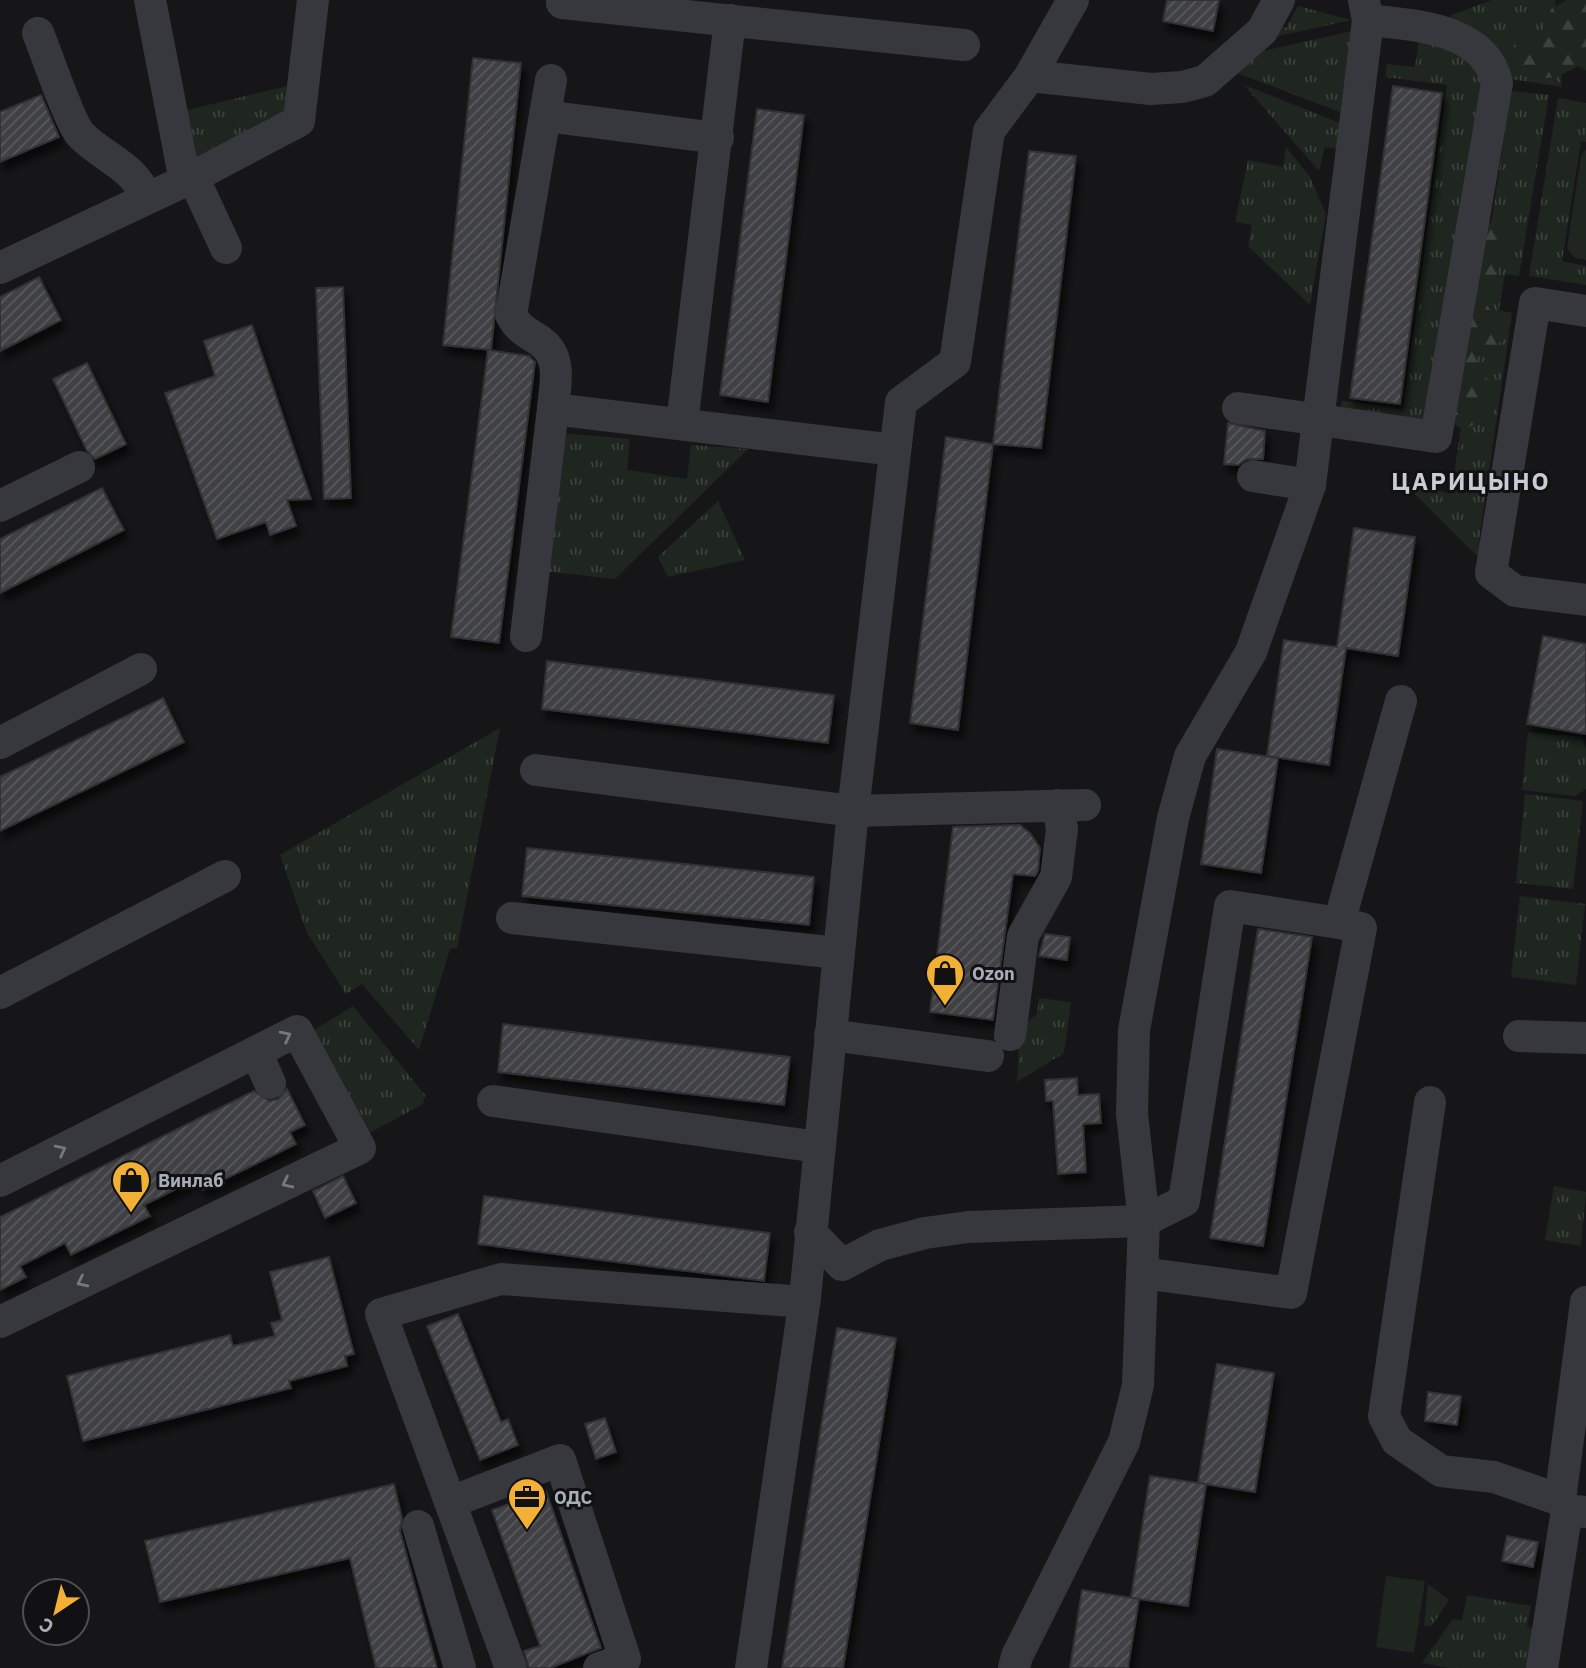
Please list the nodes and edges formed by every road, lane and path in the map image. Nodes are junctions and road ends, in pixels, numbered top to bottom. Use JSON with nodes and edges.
{"nodes":[{"id":1,"x":150,"y":0,"type":"edge"},
{"id":2,"x":313,"y":0,"type":"edge"},
{"id":3,"x":1073,"y":0,"type":"edge"},
{"id":4,"x":1279,"y":0,"type":"edge"},
{"id":5,"x":562,"y":3,"type":"dead end"},
{"id":6,"x":1366,"y":10,"type":"edge"},
{"id":7,"x":730,"y":20,"type":"junction"},
{"id":8,"x":38,"y":33,"type":"dead end"},
{"id":9,"x":964,"y":45,"type":"dead end"},
{"id":10,"x":1030,"y":76,"type":"junction"},
{"id":11,"x":551,"y":80,"type":"dead end"},
{"id":12,"x":545,"y":116,"type":"junction"},
{"id":13,"x":718,"y":138,"type":"junction"},
{"id":14,"x":189,"y":179,"type":"junction"},
{"id":15,"x":146,"y":198,"type":"junction"},
{"id":16,"x":226,"y":248,"type":"dead end"},
{"id":17,"x":0,"y":268,"type":"edge"},
{"id":18,"x":1586,"y":311,"type":"edge"},
{"id":19,"x":1238,"y":408,"type":"dead end"},
{"id":20,"x":552,"y":409,"type":"junction"},
{"id":21,"x":1318,"y":420,"type":"junction"},
{"id":22,"x":682,"y":424,"type":"junction"},
{"id":23,"x":895,"y":450,"type":"junction"},
{"id":24,"x":79,"y":467,"type":"dead end"},
{"id":25,"x":1253,"y":476,"type":"dead end"},
{"id":26,"x":1310,"y":485,"type":"junction"},
{"id":27,"x":0,"y":506,"type":"edge"},
{"id":28,"x":1586,"y":600,"type":"edge"},
{"id":29,"x":526,"y":636,"type":"dead end"},
{"id":30,"x":141,"y":669,"type":"dead end"},
{"id":31,"x":1401,"y":701,"type":"dead end"},
{"id":32,"x":0,"y":743,"type":"edge"},
{"id":33,"x":536,"y":770,"type":"dead end"},
{"id":34,"x":853,"y":811,"type":"junction"},
{"id":35,"x":225,"y":876,"type":"dead end"},
{"id":36,"x":512,"y":918,"type":"dead end"},
{"id":37,"x":1339,"y":923,"type":"junction"},
{"id":38,"x":838,"y":953,"type":"junction"},
{"id":39,"x":0,"y":993,"type":"edge"},
{"id":40,"x":830,"y":1035,"type":"junction"},
{"id":41,"x":1519,"y":1036,"type":"dead end"},
{"id":42,"x":1586,"y":1038,"type":"edge"},
{"id":43,"x":256,"y":1052,"type":"junction"},
{"id":44,"x":270,"y":1083,"type":"dead end"},
{"id":45,"x":493,"y":1101,"type":"dead end"},
{"id":46,"x":1430,"y":1101,"type":"dead end"},
{"id":47,"x":818,"y":1147,"type":"junction"},
{"id":48,"x":0,"y":1181,"type":"edge"},
{"id":49,"x":1144,"y":1221,"type":"junction"},
{"id":50,"x":810,"y":1232,"type":"junction"},
{"id":51,"x":842,"y":1265,"type":"junction"},
{"id":52,"x":1142,"y":1273,"type":"junction"},
{"id":53,"x":804,"y":1300,"type":"junction"},
{"id":54,"x":1586,"y":1302,"type":"edge"},
{"id":55,"x":0,"y":1322,"type":"edge"},
{"id":56,"x":452,"y":1502,"type":"junction"},
{"id":57,"x":1571,"y":1507,"type":"edge"},
{"id":58,"x":418,"y":1525,"type":"dead end"},
{"id":59,"x":460,"y":1668,"type":"edge"},
{"id":60,"x":511,"y":1668,"type":"edge"},
{"id":61,"x":599,"y":1668,"type":"edge"},
{"id":62,"x":751,"y":1668,"type":"edge"},
{"id":63,"x":1014,"y":1668,"type":"edge"},
{"id":64,"x":1542,"y":1668,"type":"edge"}],
"edges":[{"from":1,"to":14,"type":"lane"},
{"from":2,"to":14,"type":"lane"},
{"from":3,"to":10,"type":"lane"},
{"from":4,"to":10,"type":"lane"},
{"from":5,"to":7,"type":"lane"},
{"from":6,"to":21,"type":"lane"},
{"from":6,"to":21,"type":"lane"},
{"from":7,"to":9,"type":"lane"},
{"from":7,"to":13,"type":"lane"},
{"from":8,"to":15,"type":"lane"},
{"from":10,"to":23,"type":"lane"},
{"from":11,"to":12,"type":"lane"},
{"from":12,"to":13,"type":"lane"},
{"from":12,"to":20,"type":"lane"},
{"from":13,"to":22,"type":"lane"},
{"from":14,"to":15,"type":"lane"},
{"from":14,"to":16,"type":"lane"},
{"from":15,"to":17,"type":"lane"},
{"from":18,"to":28,"type":"lane"},
{"from":19,"to":21,"type":"lane"},
{"from":20,"to":22,"type":"lane"},
{"from":20,"to":29,"type":"lane"},
{"from":21,"to":26,"type":"lane"},
{"from":22,"to":23,"type":"lane"},
{"from":23,"to":34,"type":"lane"},
{"from":24,"to":27,"type":"lane"},
{"from":25,"to":26,"type":"lane"},
{"from":26,"to":49,"type":"lane"},
{"from":30,"to":32,"type":"lane"},
{"from":31,"to":37,"type":"lane"},
{"from":33,"to":34,"type":"lane"},
{"from":34,"to":38,"type":"lane"},
{"from":34,"to":40,"type":"lane"},
{"from":35,"to":39,"type":"lane"},
{"from":36,"to":38,"type":"lane"},
{"from":37,"to":49,"type":"lane"},
{"from":37,"to":52,"type":"lane"},
{"from":38,"to":40,"type":"lane"},
{"from":40,"to":47,"type":"lane"},
{"from":41,"to":42,"type":"lane"},
{"from":43,"to":44,"type":"lane"},
{"from":48,"to":43,"type":"lane","one_way":true},
{"from":43,"to":55,"type":"lane","one_way":true},
{"from":45,"to":47,"type":"lane"},
{"from":46,"to":57,"type":"lane"},
{"from":47,"to":50,"type":"lane"},
{"from":49,"to":51,"type":"lane"},
{"from":49,"to":52,"type":"lane"},
{"from":50,"to":51,"type":"lane"},
{"from":50,"to":53,"type":"lane"},
{"from":51,"to":53,"type":"lane"},
{"from":52,"to":63,"type":"lane"},
{"from":53,"to":56,"type":"lane"},
{"from":53,"to":62,"type":"lane"},
{"from":54,"to":57,"type":"lane"},
{"from":56,"to":60,"type":"lane"},
{"from":56,"to":61,"type":"lane"},
{"from":57,"to":64,"type":"lane"},
{"from":58,"to":59,"type":"lane"}]}
